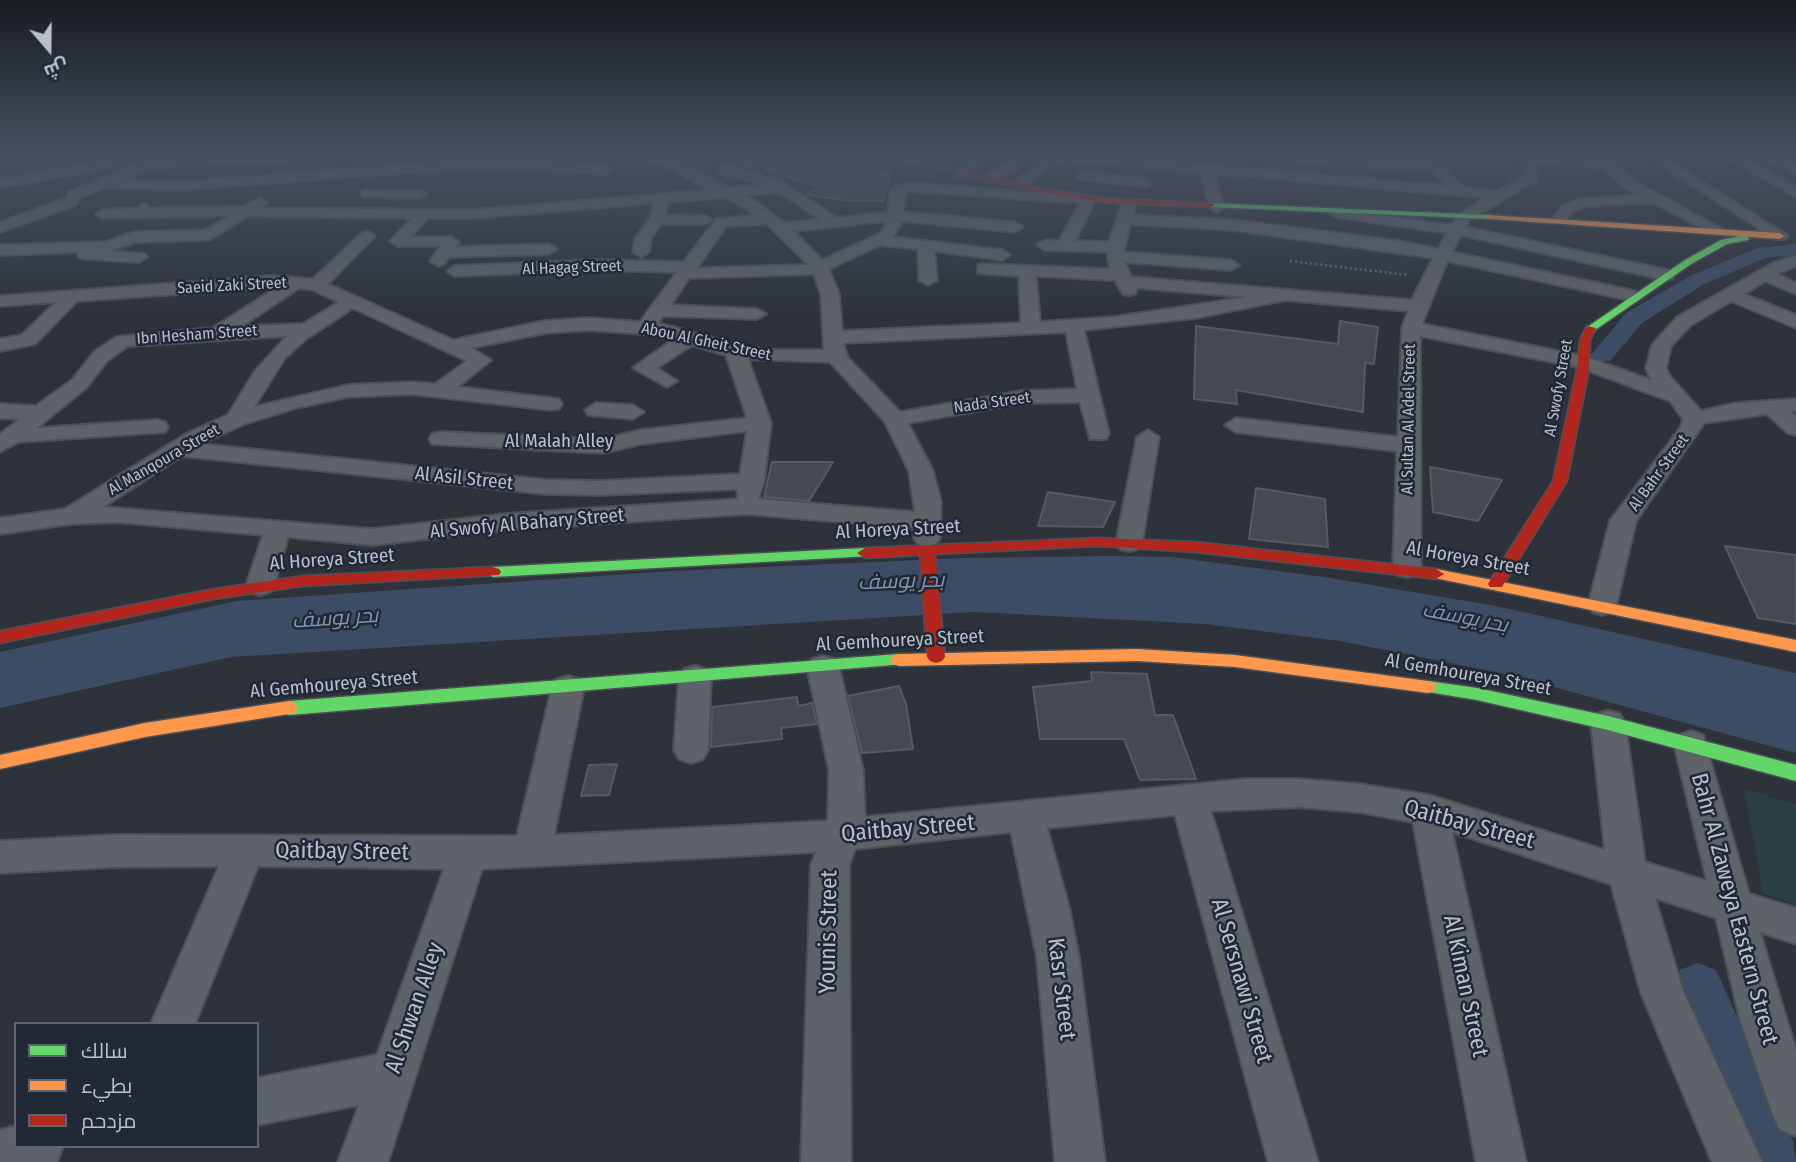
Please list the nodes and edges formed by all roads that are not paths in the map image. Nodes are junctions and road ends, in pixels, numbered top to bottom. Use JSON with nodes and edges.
{"nodes":[{"id":1,"x":48,"y":210,"type":"edge"},
{"id":2,"x":142,"y":210,"type":"edge"},
{"id":3,"x":217,"y":210,"type":"edge"},
{"id":4,"x":447,"y":210,"type":"edge"},
{"id":5,"x":543,"y":210,"type":"edge"},
{"id":6,"x":553,"y":210,"type":"edge"},
{"id":7,"x":659,"y":210,"type":"edge"},
{"id":8,"x":757,"y":210,"type":"edge"},
{"id":9,"x":816,"y":210,"type":"edge"},
{"id":10,"x":896,"y":210,"type":"edge"},
{"id":11,"x":966,"y":210,"type":"edge"},
{"id":12,"x":1015,"y":210,"type":"edge"},
{"id":13,"x":1031,"y":210,"type":"edge"},
{"id":14,"x":1083,"y":210,"type":"edge"},
{"id":15,"x":1104,"y":210,"type":"edge"},
{"id":16,"x":1132,"y":210,"type":"edge"},
{"id":17,"x":1206,"y":210,"type":"edge"},
{"id":18,"x":1282,"y":210,"type":"edge"},
{"id":19,"x":1383,"y":210,"type":"edge"},
{"id":20,"x":1480,"y":210,"type":"edge"},
{"id":21,"x":1566,"y":210,"type":"edge"},
{"id":22,"x":1678,"y":210,"type":"edge"},
{"id":23,"x":1743,"y":210,"type":"edge"},
{"id":24,"x":247,"y":211,"type":"junction"},
{"id":25,"x":355,"y":212,"type":"joint"},
{"id":26,"x":1333,"y":212,"type":"junction"},
{"id":27,"x":103,"y":214,"type":"dead end"},
{"id":28,"x":424,"y":214,"type":"junction"},
{"id":29,"x":443,"y":214,"type":"junction"},
{"id":30,"x":1385,"y":215,"type":"junction"},
{"id":31,"x":895,"y":216,"type":"junction"},
{"id":32,"x":1494,"y":218,"type":"junction"},
{"id":33,"x":657,"y":219,"type":"junction"},
{"id":34,"x":705,"y":220,"type":"dead end"},
{"id":35,"x":1559,"y":220,"type":"junction"},
{"id":36,"x":832,"y":221,"type":"junction"},
{"id":37,"x":965,"y":223,"type":"junction"},
{"id":38,"x":777,"y":224,"type":"junction"},
{"id":39,"x":1460,"y":224,"type":"junction"},
{"id":40,"x":547,"y":226,"type":"dead end"},
{"id":41,"x":0,"y":227,"type":"edge"},
{"id":42,"x":1124,"y":227,"type":"junction"},
{"id":43,"x":1660,"y":227,"type":"junction"},
{"id":44,"x":1718,"y":231,"type":"junction"},
{"id":45,"x":367,"y":236,"type":"dead end"},
{"id":46,"x":1327,"y":236,"type":"junction"},
{"id":47,"x":1788,"y":236,"type":"edge"},
{"id":48,"x":881,"y":240,"type":"junction"},
{"id":49,"x":1245,"y":241,"type":"dead end"},
{"id":50,"x":1597,"y":242,"type":"dead end"},
{"id":51,"x":1045,"y":245,"type":"dead end"},
{"id":52,"x":1065,"y":245,"type":"junction"},
{"id":53,"x":104,"y":246,"type":"junction"},
{"id":54,"x":926,"y":247,"type":"junction"},
{"id":55,"x":549,"y":249,"type":"dead end"},
{"id":56,"x":0,"y":250,"type":"edge"},
{"id":57,"x":641,"y":252,"type":"dead end"},
{"id":58,"x":1442,"y":253,"type":"junction"},
{"id":59,"x":1662,"y":256,"type":"dead end"},
{"id":60,"x":139,"y":257,"type":"dead end"},
{"id":61,"x":1694,"y":259,"type":"junction"},
{"id":62,"x":1796,"y":261,"type":"edge"},
{"id":63,"x":1004,"y":262,"type":"junction"},
{"id":64,"x":1231,"y":265,"type":"dead end"},
{"id":65,"x":574,"y":267,"type":"junction"},
{"id":66,"x":820,"y":267,"type":"junction"},
{"id":67,"x":984,"y":269,"type":"dead end"},
{"id":68,"x":687,"y":270,"type":"junction"},
{"id":69,"x":455,"y":271,"type":"dead end"},
{"id":70,"x":1027,"y":271,"type":"junction"},
{"id":71,"x":764,"y":273,"type":"junction"},
{"id":72,"x":1667,"y":275,"type":"junction"},
{"id":73,"x":1765,"y":275,"type":"junction"},
{"id":74,"x":1123,"y":278,"type":"junction"},
{"id":75,"x":928,"y":280,"type":"dead end"},
{"id":76,"x":297,"y":282,"type":"junction"},
{"id":77,"x":317,"y":285,"type":"junction"},
{"id":78,"x":555,"y":289,"type":"dead end"},
{"id":79,"x":1796,"y":289,"type":"edge"},
{"id":80,"x":1286,"y":295,"type":"junction"},
{"id":81,"x":1732,"y":295,"type":"junction"},
{"id":82,"x":1634,"y":296,"type":"junction"},
{"id":83,"x":70,"y":298,"type":"junction"},
{"id":84,"x":354,"y":300,"type":"junction"},
{"id":85,"x":0,"y":301,"type":"edge"},
{"id":86,"x":1419,"y":306,"type":"junction"},
{"id":87,"x":659,"y":310,"type":"junction"},
{"id":88,"x":757,"y":314,"type":"junction"},
{"id":89,"x":1154,"y":318,"type":"junction"},
{"id":90,"x":1796,"y":322,"type":"edge"},
{"id":91,"x":646,"y":327,"type":"junction"},
{"id":92,"x":1074,"y":327,"type":"junction"},
{"id":93,"x":1411,"y":328,"type":"junction"},
{"id":94,"x":307,"y":330,"type":"junction"},
{"id":95,"x":1031,"y":330,"type":"junction"},
{"id":96,"x":220,"y":332,"type":"junction"},
{"id":97,"x":691,"y":337,"type":"junction"},
{"id":98,"x":0,"y":345,"type":"edge"},
{"id":99,"x":452,"y":346,"type":"junction"},
{"id":100,"x":835,"y":346,"type":"junction"},
{"id":101,"x":741,"y":352,"type":"junction"},
{"id":102,"x":1583,"y":362,"type":"junction"},
{"id":103,"x":667,"y":381,"type":"dead end"},
{"id":104,"x":442,"y":389,"type":"junction"},
{"id":105,"x":1090,"y":395,"type":"junction"},
{"id":106,"x":1680,"y":398,"type":"junction"},
{"id":107,"x":551,"y":404,"type":"dead end"},
{"id":108,"x":1796,"y":405,"type":"edge"},
{"id":109,"x":1771,"y":406,"type":"junction"},
{"id":110,"x":596,"y":410,"type":"dead end"},
{"id":111,"x":0,"y":411,"type":"edge"},
{"id":112,"x":38,"y":413,"type":"junction"},
{"id":113,"x":236,"y":419,"type":"junction"},
{"id":114,"x":895,"y":419,"type":"junction"},
{"id":115,"x":1694,"y":419,"type":"junction"},
{"id":116,"x":760,"y":423,"type":"junction"},
{"id":117,"x":1236,"y":425,"type":"dead end"},
{"id":118,"x":157,"y":427,"type":"dead end"},
{"id":119,"x":1796,"y":428,"type":"edge"},
{"id":120,"x":1098,"y":434,"type":"dead end"},
{"id":121,"x":1148,"y":437,"type":"dead end"},
{"id":122,"x":440,"y":439,"type":"dead end"},
{"id":123,"x":5,"y":440,"type":"edge"},
{"id":124,"x":631,"y":440,"type":"junction"},
{"id":125,"x":1407,"y":445,"type":"junction"},
{"id":126,"x":597,"y":446,"type":"junction"},
{"id":127,"x":178,"y":449,"type":"junction"},
{"id":128,"x":752,"y":481,"type":"junction"},
{"id":129,"x":572,"y":488,"type":"junction"},
{"id":130,"x":746,"y":506,"type":"junction"},
{"id":131,"x":70,"y":516,"type":"junction"},
{"id":132,"x":928,"y":521,"type":"junction"},
{"id":133,"x":0,"y":526,"type":"edge"},
{"id":134,"x":277,"y":531,"type":"junction"},
{"id":135,"x":1129,"y":543,"type":"junction"},
{"id":136,"x":927,"y":556,"type":"junction"},
{"id":137,"x":1406,"y":569,"type":"junction"},
{"id":138,"x":1496,"y":584,"type":"junction"},
{"id":139,"x":260,"y":586,"type":"junction"},
{"id":140,"x":1602,"y":606,"type":"junction"},
{"id":141,"x":0,"y":637,"type":"edge"},
{"id":142,"x":1796,"y":646,"type":"edge"},
{"id":143,"x":936,"y":657,"type":"junction"},
{"id":144,"x":823,"y":667,"type":"junction"},
{"id":145,"x":695,"y":677,"type":"junction"},
{"id":146,"x":568,"y":688,"type":"junction"},
{"id":147,"x":1608,"y":723,"type":"junction"},
{"id":148,"x":1690,"y":744,"type":"junction"},
{"id":149,"x":691,"y":750,"type":"dead end"},
{"id":150,"x":0,"y":762,"type":"edge"},
{"id":151,"x":1796,"y":773,"type":"edge"},
{"id":152,"x":1189,"y":799,"type":"junction"},
{"id":153,"x":1429,"y":810,"type":"junction"},
{"id":154,"x":1026,"y":818,"type":"junction"},
{"id":155,"x":842,"y":835,"type":"junction"},
{"id":156,"x":245,"y":850,"type":"junction"},
{"id":157,"x":532,"y":852,"type":"junction"},
{"id":158,"x":468,"y":854,"type":"junction"},
{"id":159,"x":0,"y":858,"type":"edge"},
{"id":160,"x":1628,"y":870,"type":"junction"},
{"id":161,"x":1730,"y":902,"type":"junction"},
{"id":162,"x":1796,"y":926,"type":"edge"},
{"id":163,"x":174,"y":1022,"type":"edge"},
{"id":164,"x":393,"y":1074,"type":"junction"},
{"id":165,"x":259,"y":1102,"type":"edge"},
{"id":166,"x":1796,"y":1112,"type":"edge"},
{"id":167,"x":29,"y":1148,"type":"edge"},
{"id":168,"x":0,"y":1154,"type":"edge"},
{"id":169,"x":363,"y":1162,"type":"edge"},
{"id":170,"x":826,"y":1162,"type":"edge"},
{"id":171,"x":1080,"y":1162,"type":"edge"},
{"id":172,"x":1293,"y":1162,"type":"edge"},
{"id":173,"x":1501,"y":1162,"type":"edge"},
{"id":174,"x":1737,"y":1162,"type":"edge"}],
"edges":[{"from":1,"to":41,"type":"street"},
{"from":2,"to":27,"type":"street"},
{"from":3,"to":24,"type":"street"},
{"from":4,"to":29,"type":"street"},
{"from":5,"to":29,"type":"street"},
{"from":6,"to":40,"type":"street"},
{"from":7,"to":33,"type":"street"},
{"from":8,"to":38,"type":"street"},
{"from":9,"to":36,"type":"street"},
{"from":10,"to":31,"type":"street"},
{"from":11,"to":37,"type":"street"},
{"from":12,"to":37,"type":"street"},
{"from":13,"to":63,"type":"street"},
{"from":14,"to":52,"type":"street"},
{"from":15,"to":42,"type":"street"},
{"from":16,"to":42,"type":"street"},
{"from":17,"to":42,"type":"street"},
{"from":18,"to":26,"type":"street"},
{"from":19,"to":30,"type":"street"},
{"from":20,"to":39,"type":"street","name":"Al Sultan Al Adel Street"},
{"from":21,"to":35,"type":"street"},
{"from":22,"to":44,"type":"street"},
{"from":23,"to":47,"type":"street"},
{"from":24,"to":25,"type":"street"},
{"from":24,"to":53,"type":"street"},
{"from":25,"to":28,"type":"street"},
{"from":26,"to":30,"type":"street"},
{"from":26,"to":39,"type":"street"},
{"from":26,"to":46,"type":"street"},
{"from":28,"to":29,"type":"street"},
{"from":28,"to":55,"type":"street"},
{"from":30,"to":39,"type":"street"},
{"from":31,"to":36,"type":"street"},
{"from":31,"to":37,"type":"street"},
{"from":31,"to":48,"type":"street"},
{"from":32,"to":35,"type":"street"},
{"from":32,"to":39,"type":"street"},
{"from":32,"to":50,"type":"street"},
{"from":33,"to":34,"type":"street"},
{"from":33,"to":57,"type":"street"},
{"from":35,"to":43,"type":"street"},
{"from":36,"to":38,"type":"street"},
{"from":38,"to":66,"type":"street"},
{"from":38,"to":68,"type":"street"},
{"from":39,"to":58,"type":"street","name":"Al Sultan Al Adel Street"},
{"from":39,"to":72,"type":"street"},
{"from":42,"to":46,"type":"street"},
{"from":42,"to":49,"type":"street"},
{"from":42,"to":52,"type":"street"},
{"from":42,"to":64,"type":"street"},
{"from":42,"to":74,"type":"street"},
{"from":43,"to":44,"type":"street"},
{"from":43,"to":61,"type":"street"},
{"from":44,"to":47,"type":"street"},
{"from":45,"to":77,"type":"street"},
{"from":46,"to":58,"type":"street"},
{"from":47,"to":61,"type":"street","name":"Al Swofy Street"},
{"from":48,"to":54,"type":"street"},
{"from":48,"to":66,"type":"street","name":"Al Hagag Street"},
{"from":51,"to":52,"type":"street"},
{"from":53,"to":56,"type":"street"},
{"from":53,"to":60,"type":"street"},
{"from":54,"to":63,"type":"street"},
{"from":54,"to":75,"type":"street"},
{"from":58,"to":82,"type":"street"},
{"from":58,"to":86,"type":"street","name":"Al Sultan Al Adel Street"},
{"from":59,"to":61,"type":"street"},
{"from":61,"to":72,"type":"street","name":"Al Swofy Street"},
{"from":62,"to":73,"type":"street","name":"Al Bahr Street"},
{"from":63,"to":67,"type":"street"},
{"from":63,"to":70,"type":"street"},
{"from":65,"to":68,"type":"street","name":"Al Hagag Street"},
{"from":65,"to":69,"type":"street","name":"Al Hagag Street"},
{"from":65,"to":78,"type":"street"},
{"from":66,"to":71,"type":"street","name":"Al Hagag Street"},
{"from":66,"to":100,"type":"street"},
{"from":68,"to":71,"type":"street","name":"Al Hagag Street"},
{"from":68,"to":87,"type":"street"},
{"from":70,"to":74,"type":"street"},
{"from":70,"to":95,"type":"street"},
{"from":71,"to":88,"type":"street"},
{"from":72,"to":82,"type":"street","name":"Al Swofy Street"},
{"from":73,"to":79,"type":"street"},
{"from":73,"to":81,"type":"street","name":"Al Bahr Street"},
{"from":74,"to":80,"type":"street"},
{"from":74,"to":89,"type":"street"},
{"from":76,"to":77,"type":"street","name":"Saeid Zaki Street"},
{"from":76,"to":83,"type":"street","name":"Saeid Zaki Street"},
{"from":76,"to":96,"type":"street"},
{"from":77,"to":84,"type":"street","name":"Saeid Zaki Street"},
{"from":80,"to":86,"type":"street"},
{"from":80,"to":89,"type":"street","name":"Abou Al Gheit Street"},
{"from":81,"to":90,"type":"street"},
{"from":81,"to":106,"type":"street","name":"Al Bahr Street"},
{"from":82,"to":102,"type":"street","name":"Al Swofy Street"},
{"from":83,"to":85,"type":"street","name":"Saeid Zaki Street"},
{"from":83,"to":98,"type":"street"},
{"from":84,"to":94,"type":"street"},
{"from":84,"to":99,"type":"street","name":"Saeid Zaki Street"},
{"from":86,"to":93,"type":"street","name":"Al Sultan Al Adel Street"},
{"from":87,"to":88,"type":"street"},
{"from":87,"to":91,"type":"street"},
{"from":88,"to":101,"type":"street"},
{"from":89,"to":92,"type":"street","name":"Abou Al Gheit Street"},
{"from":91,"to":97,"type":"street","name":"Abou Al Gheit Street"},
{"from":91,"to":99,"type":"street","name":"Abou Al Gheit Street"},
{"from":92,"to":95,"type":"street","name":"Abou Al Gheit Street"},
{"from":92,"to":105,"type":"street"},
{"from":93,"to":102,"type":"street"},
{"from":93,"to":125,"type":"street","name":"Al Sultan Al Adel Street"},
{"from":94,"to":96,"type":"street","name":"Ibn Hesham Street"},
{"from":94,"to":113,"type":"street"},
{"from":95,"to":100,"type":"street","name":"Abou Al Gheit Street"},
{"from":96,"to":112,"type":"street","name":"Ibn Hesham Street"},
{"from":97,"to":101,"type":"street","name":"Abou Al Gheit Street"},
{"from":97,"to":103,"type":"street"},
{"from":99,"to":104,"type":"street","name":"Saeid Zaki Street"},
{"from":100,"to":101,"type":"street","name":"Abou Al Gheit Street"},
{"from":100,"to":114,"type":"street"},
{"from":101,"to":116,"type":"street"},
{"from":102,"to":106,"type":"street"},
{"from":102,"to":138,"type":"street","name":"Al Swofy Street"},
{"from":104,"to":107,"type":"street","name":"Al Manqoura Street"},
{"from":104,"to":113,"type":"street","name":"Al Manqoura Street"},
{"from":105,"to":114,"type":"street","name":"Nada Street"},
{"from":105,"to":120,"type":"street"},
{"from":106,"to":115,"type":"street","name":"Al Bahr Street"},
{"from":108,"to":109,"type":"street"},
{"from":109,"to":115,"type":"street"},
{"from":109,"to":119,"type":"street"},
{"from":110,"to":124,"type":"street"},
{"from":111,"to":112,"type":"street"},
{"from":112,"to":123,"type":"street","name":"Ibn Hesham Street"},
{"from":113,"to":127,"type":"street","name":"Al Manqoura Street"},
{"from":114,"to":132,"type":"street"},
{"from":115,"to":140,"type":"street","name":"Al Bahr Street"},
{"from":116,"to":124,"type":"street","name":"Al Malah Alley"},
{"from":116,"to":128,"type":"street"},
{"from":117,"to":125,"type":"street"},
{"from":118,"to":123,"type":"street"},
{"from":121,"to":135,"type":"street"},
{"from":122,"to":126,"type":"street","name":"Al Malah Alley"},
{"from":124,"to":126,"type":"street","name":"Al Malah Alley"},
{"from":125,"to":137,"type":"street","name":"Al Sultan Al Adel Street"},
{"from":126,"to":129,"type":"street"},
{"from":127,"to":129,"type":"street","name":"Al Asil Street"},
{"from":127,"to":131,"type":"street","name":"Al Manqoura Street"},
{"from":128,"to":129,"type":"street","name":"Al Asil Street"},
{"from":128,"to":130,"type":"street"},
{"from":130,"to":132,"type":"street","name":"Al Swofy Al Bahary Street"},
{"from":130,"to":134,"type":"street","name":"Al Swofy Al Bahary Street"},
{"from":131,"to":133,"type":"street","name":"Al Swofy Al Bahary Street"},
{"from":131,"to":134,"type":"street","name":"Al Swofy Al Bahary Street"},
{"from":132,"to":136,"type":"street"},
{"from":134,"to":139,"type":"street"},
{"from":135,"to":136,"type":"street","name":"Al Horeya Street"},
{"from":135,"to":137,"type":"street","name":"Al Horeya Street"},
{"from":136,"to":139,"type":"street","name":"Al Horeya Street"},
{"from":136,"to":143,"type":"street"},
{"from":137,"to":138,"type":"street","name":"Al Horeya Street"},
{"from":138,"to":140,"type":"street","name":"Al Horeya Street"},
{"from":139,"to":141,"type":"street","name":"Al Horeya Street"},
{"from":140,"to":142,"type":"street","name":"Al Horeya Street"},
{"from":143,"to":144,"type":"street","name":"Al Gemhoureya Street"},
{"from":143,"to":147,"type":"street","name":"Al Gemhoureya Street"},
{"from":144,"to":145,"type":"street","name":"Al Gemhoureya Street"},
{"from":144,"to":155,"type":"street","name":"Younis Street"},
{"from":145,"to":146,"type":"street","name":"Al Gemhoureya Street"},
{"from":145,"to":149,"type":"street"},
{"from":146,"to":150,"type":"street","name":"Al Gemhoureya Street"},
{"from":146,"to":157,"type":"street"},
{"from":147,"to":148,"type":"street","name":"Al Gemhoureya Street"},
{"from":147,"to":160,"type":"street"},
{"from":148,"to":151,"type":"street","name":"Al Gemhoureya Street"},
{"from":148,"to":161,"type":"street","name":"Bahr Al Zaweya Eastern Street"},
{"from":152,"to":153,"type":"street","name":"Qaitbay Street"},
{"from":152,"to":154,"type":"street","name":"Qaitbay Street"},
{"from":152,"to":172,"type":"street","name":"Al Sersnawi Street"},
{"from":153,"to":160,"type":"street","name":"Qaitbay Street"},
{"from":153,"to":173,"type":"street","name":"Al Kiman Street"},
{"from":154,"to":155,"type":"street","name":"Qaitbay Street"},
{"from":154,"to":171,"type":"street","name":"Kasr Street"},
{"from":155,"to":157,"type":"street","name":"Qaitbay Street"},
{"from":155,"to":170,"type":"street","name":"Younis Street"},
{"from":156,"to":158,"type":"street","name":"Qaitbay Street"},
{"from":156,"to":159,"type":"street","name":"Qaitbay Street"},
{"from":156,"to":163,"type":"street"},
{"from":157,"to":158,"type":"street","name":"Qaitbay Street"},
{"from":158,"to":164,"type":"street","name":"Al Shwan Alley"},
{"from":160,"to":161,"type":"street","name":"Qaitbay Street"},
{"from":160,"to":174,"type":"street"},
{"from":161,"to":162,"type":"street","name":"Qaitbay Street"},
{"from":161,"to":166,"type":"street","name":"Bahr Al Zaweya Eastern Street"},
{"from":164,"to":165,"type":"street"},
{"from":164,"to":169,"type":"street","name":"Al Shwan Alley"},
{"from":167,"to":168,"type":"street"}]}
